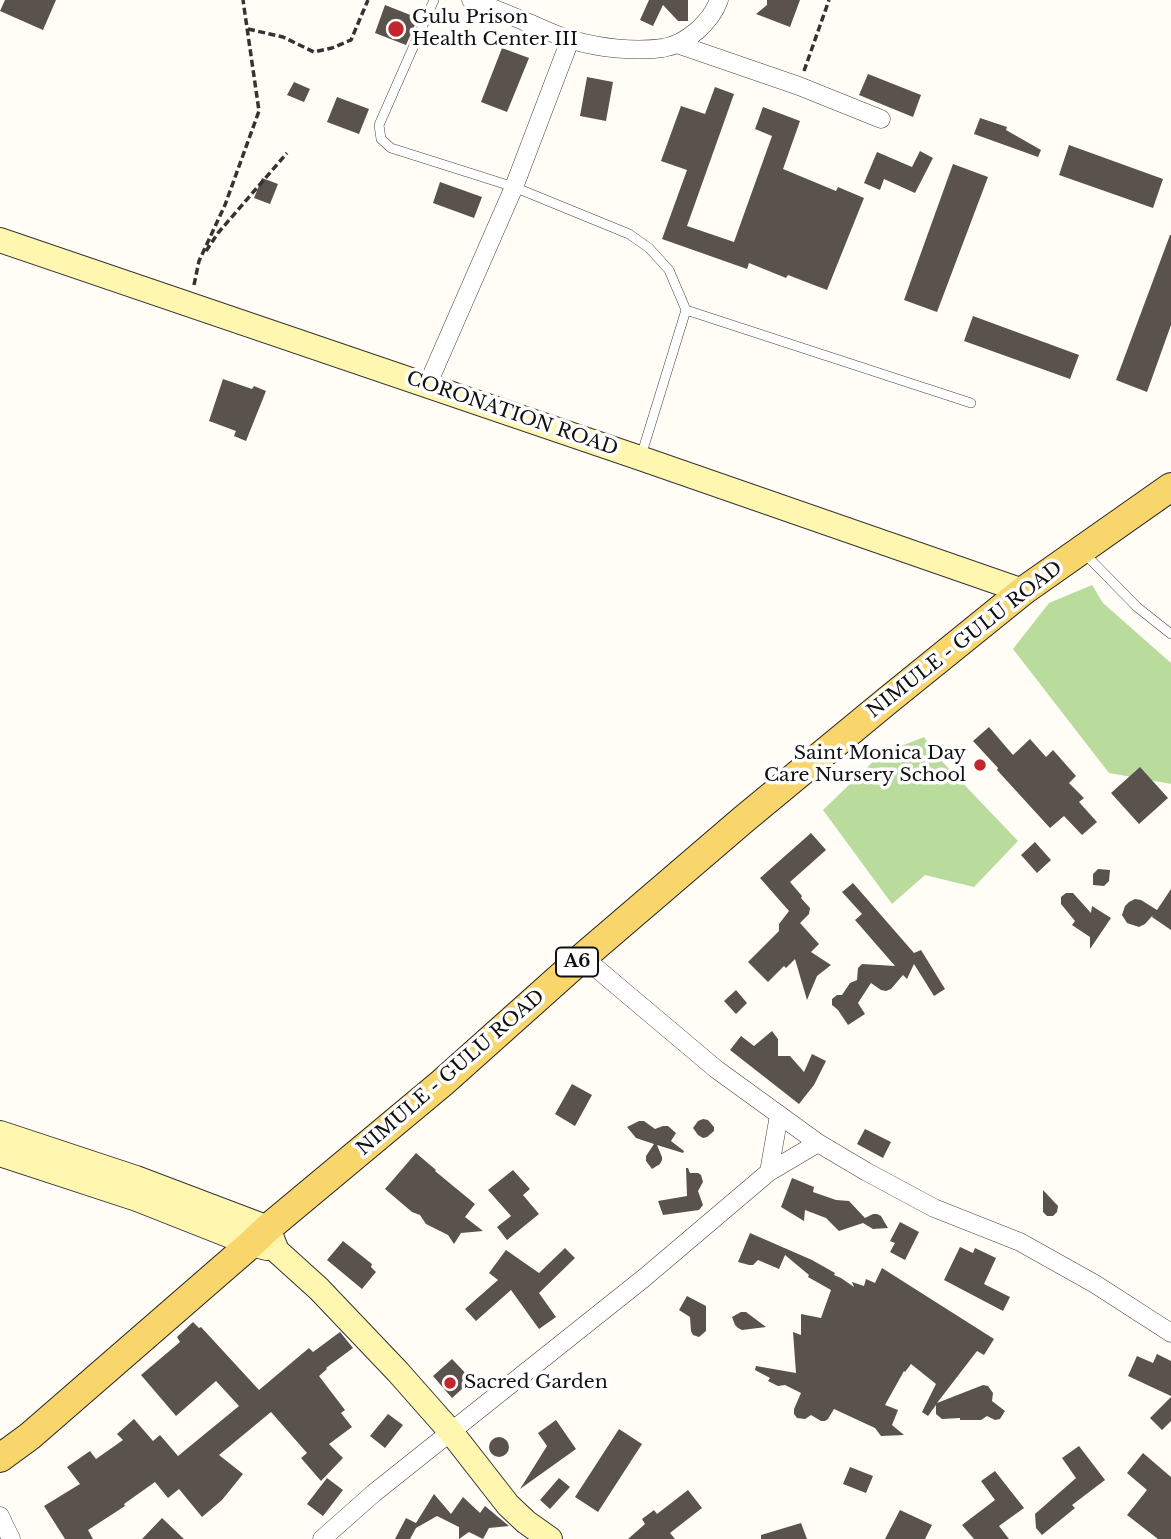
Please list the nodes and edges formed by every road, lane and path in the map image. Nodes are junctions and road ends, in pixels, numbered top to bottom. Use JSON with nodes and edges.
{"nodes":[{"id":1,"x":243,"y":0,"type":"edge"},
{"id":2,"x":368,"y":0,"type":"edge"},
{"id":3,"x":434,"y":0,"type":"edge"},
{"id":4,"x":471,"y":0,"type":"edge"},
{"id":5,"x":719,"y":0,"type":"edge"},
{"id":6,"x":829,"y":0,"type":"edge"},
{"id":7,"x":247,"y":29,"type":"junction"},
{"id":8,"x":570,"y":40,"type":"junction"},
{"id":9,"x":677,"y":44,"type":"junction"},
{"id":10,"x":799,"y":86,"type":"junction"},
{"id":11,"x":881,"y":119,"type":"dead end"},
{"id":12,"x":287,"y":153,"type":"dead end"},
{"id":13,"x":514,"y":187,"type":"junction"},
{"id":14,"x":0,"y":240,"type":"edge"},
{"id":15,"x":200,"y":261,"type":"junction"},
{"id":16,"x":190,"y":304,"type":"junction"},
{"id":17,"x":686,"y":310,"type":"junction"},
{"id":18,"x":427,"y":386,"type":"junction"},
{"id":19,"x":971,"y":403,"type":"dead end"},
{"id":20,"x":640,"y":458,"type":"junction"},
{"id":21,"x":1171,"y":487,"type":"edge"},
{"id":22,"x":1081,"y":550,"type":"junction"},
{"id":23,"x":1023,"y":591,"type":"junction"},
{"id":24,"x":1171,"y":634,"type":"edge"},
{"id":25,"x":583,"y":957,"type":"junction"},
{"id":26,"x":779,"y":1115,"type":"junction"},
{"id":27,"x":0,"y":1133,"type":"edge"},
{"id":28,"x":818,"y":1143,"type":"junction"},
{"id":29,"x":0,"y":1154,"type":"edge"},
{"id":30,"x":769,"y":1172,"type":"junction"},
{"id":31,"x":265,"y":1241,"type":"junction"},
{"id":32,"x":1171,"y":1333,"type":"edge"},
{"id":33,"x":451,"y":1432,"type":"junction"},
{"id":34,"x":0,"y":1458,"type":"edge"},
{"id":35,"x":0,"y":1516,"type":"edge"},
{"id":36,"x":11,"y":1539,"type":"edge"},
{"id":37,"x":322,"y":1539,"type":"edge"},
{"id":38,"x":550,"y":1539,"type":"edge"}],
"edges":[{"from":1,"to":7,"type":"path"},
{"from":2,"to":7,"type":"path"},
{"from":3,"to":13,"type":"lane"},
{"from":4,"to":8,"type":"street"},
{"from":5,"to":9,"type":"street"},
{"from":6,"to":10,"type":"path"},
{"from":7,"to":15,"type":"path"},
{"from":8,"to":9,"type":"street"},
{"from":8,"to":13,"type":"street"},
{"from":9,"to":10,"type":"street"},
{"from":10,"to":11,"type":"street"},
{"from":12,"to":15,"type":"path"},
{"from":13,"to":17,"type":"lane"},
{"from":13,"to":18,"type":"street"},
{"from":14,"to":16,"type":"main road","name":"CORONATION ROAD"},
{"from":15,"to":16,"type":"path"},
{"from":16,"to":18,"type":"main road","name":"CORONATION ROAD"},
{"from":17,"to":19,"type":"lane"},
{"from":17,"to":20,"type":"lane"},
{"from":18,"to":20,"type":"main road","name":"CORONATION ROAD"},
{"from":20,"to":23,"type":"main road","name":"CORONATION ROAD"},
{"from":21,"to":22,"type":"main road","name":"NIMULE - GULU ROAD","number":"A6"},
{"from":22,"to":23,"type":"main road","name":"NIMULE - GULU ROAD","number":"A6"},
{"from":22,"to":24,"type":"lane"},
{"from":23,"to":25,"type":"main road","name":"NIMULE - GULU ROAD","number":"A6"},
{"from":25,"to":26,"type":"street"},
{"from":25,"to":31,"type":"main road","name":"NIMULE - GULU ROAD","number":"A6"},
{"from":26,"to":28,"type":"street"},
{"from":26,"to":30,"type":"street"},
{"from":27,"to":31,"type":"main road"},
{"from":28,"to":30,"type":"street"},
{"from":28,"to":32,"type":"street"},
{"from":29,"to":31,"type":"main road"},
{"from":30,"to":33,"type":"street"},
{"from":31,"to":33,"type":"main road"},
{"from":31,"to":34,"type":"main road","name":"NIMULE - GULU ROAD","number":"A6"},
{"from":33,"to":37,"type":"street"},
{"from":33,"to":38,"type":"main road"},
{"from":35,"to":36,"type":"street"}]}
